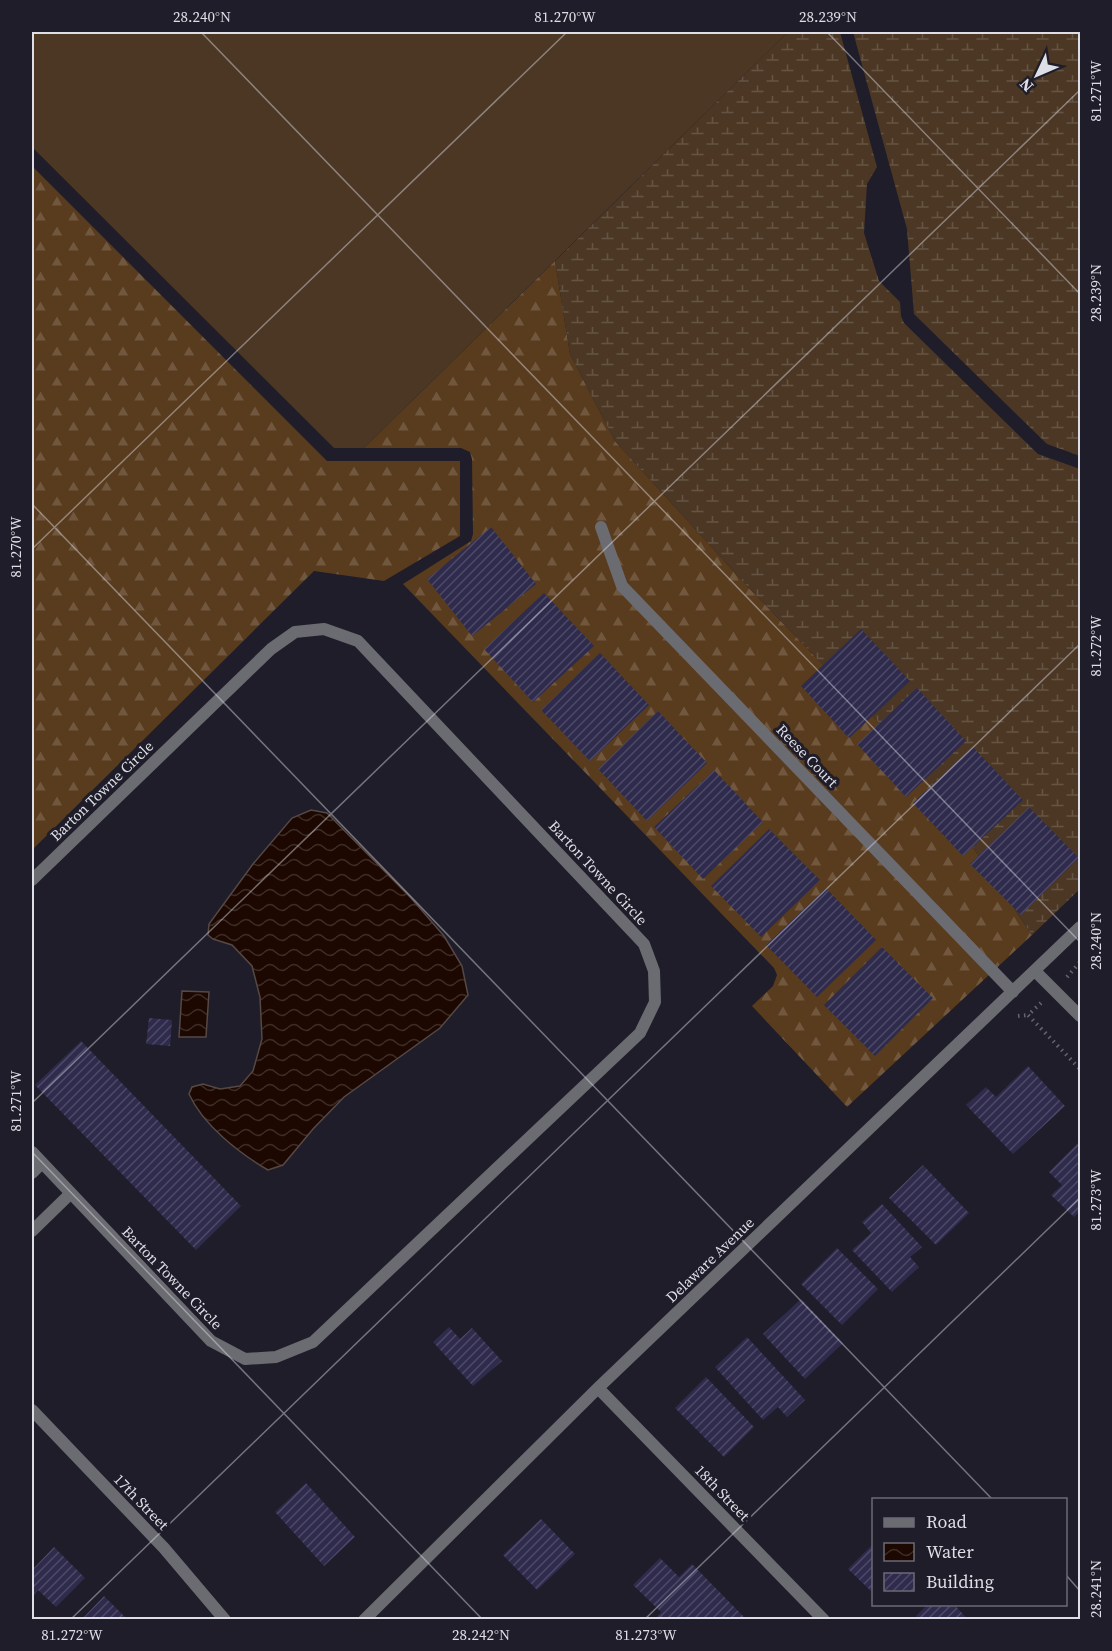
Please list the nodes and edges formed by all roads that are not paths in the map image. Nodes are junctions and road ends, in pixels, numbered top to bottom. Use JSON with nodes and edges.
{"nodes":[{"id":1,"x":601,"y":526,"type":"dead end"},
{"id":2,"x":32,"y":880,"type":"edge"},
{"id":3,"x":1080,"y":927,"type":"edge"},
{"id":4,"x":1035,"y":971,"type":"junction"},
{"id":5,"x":1013,"y":992,"type":"junction"},
{"id":6,"x":1080,"y":1016,"type":"edge"},
{"id":7,"x":32,"y":1152,"type":"edge"},
{"id":8,"x":42,"y":1163,"type":"junction"},
{"id":9,"x":32,"y":1173,"type":"edge"},
{"id":10,"x":71,"y":1193,"type":"junction"},
{"id":11,"x":32,"y":1231,"type":"edge"},
{"id":12,"x":598,"y":1388,"type":"junction"},
{"id":13,"x":32,"y":1410,"type":"edge"},
{"id":14,"x":225,"y":1620,"type":"edge"},
{"id":15,"x":364,"y":1620,"type":"edge"},
{"id":16,"x":824,"y":1620,"type":"edge"}],
"edges":[{"from":1,"to":5,"type":"street","name":"Reese Court"},
{"from":2,"to":10,"type":"street","name":"Barton Towne Circle"},
{"from":3,"to":4,"type":"street","name":"Delaware Avenue"},
{"from":4,"to":5,"type":"street","name":"Delaware Avenue"},
{"from":4,"to":6,"type":"street"},
{"from":5,"to":12,"type":"street","name":"Delaware Avenue"},
{"from":7,"to":8,"type":"street","name":"Barton Towne Circle"},
{"from":8,"to":9,"type":"street"},
{"from":8,"to":10,"type":"street","name":"Barton Towne Circle"},
{"from":10,"to":11,"type":"street"},
{"from":12,"to":15,"type":"street","name":"Delaware Avenue"},
{"from":12,"to":16,"type":"street","name":"18th Street"},
{"from":13,"to":14,"type":"street","name":"17th Street"}]}
